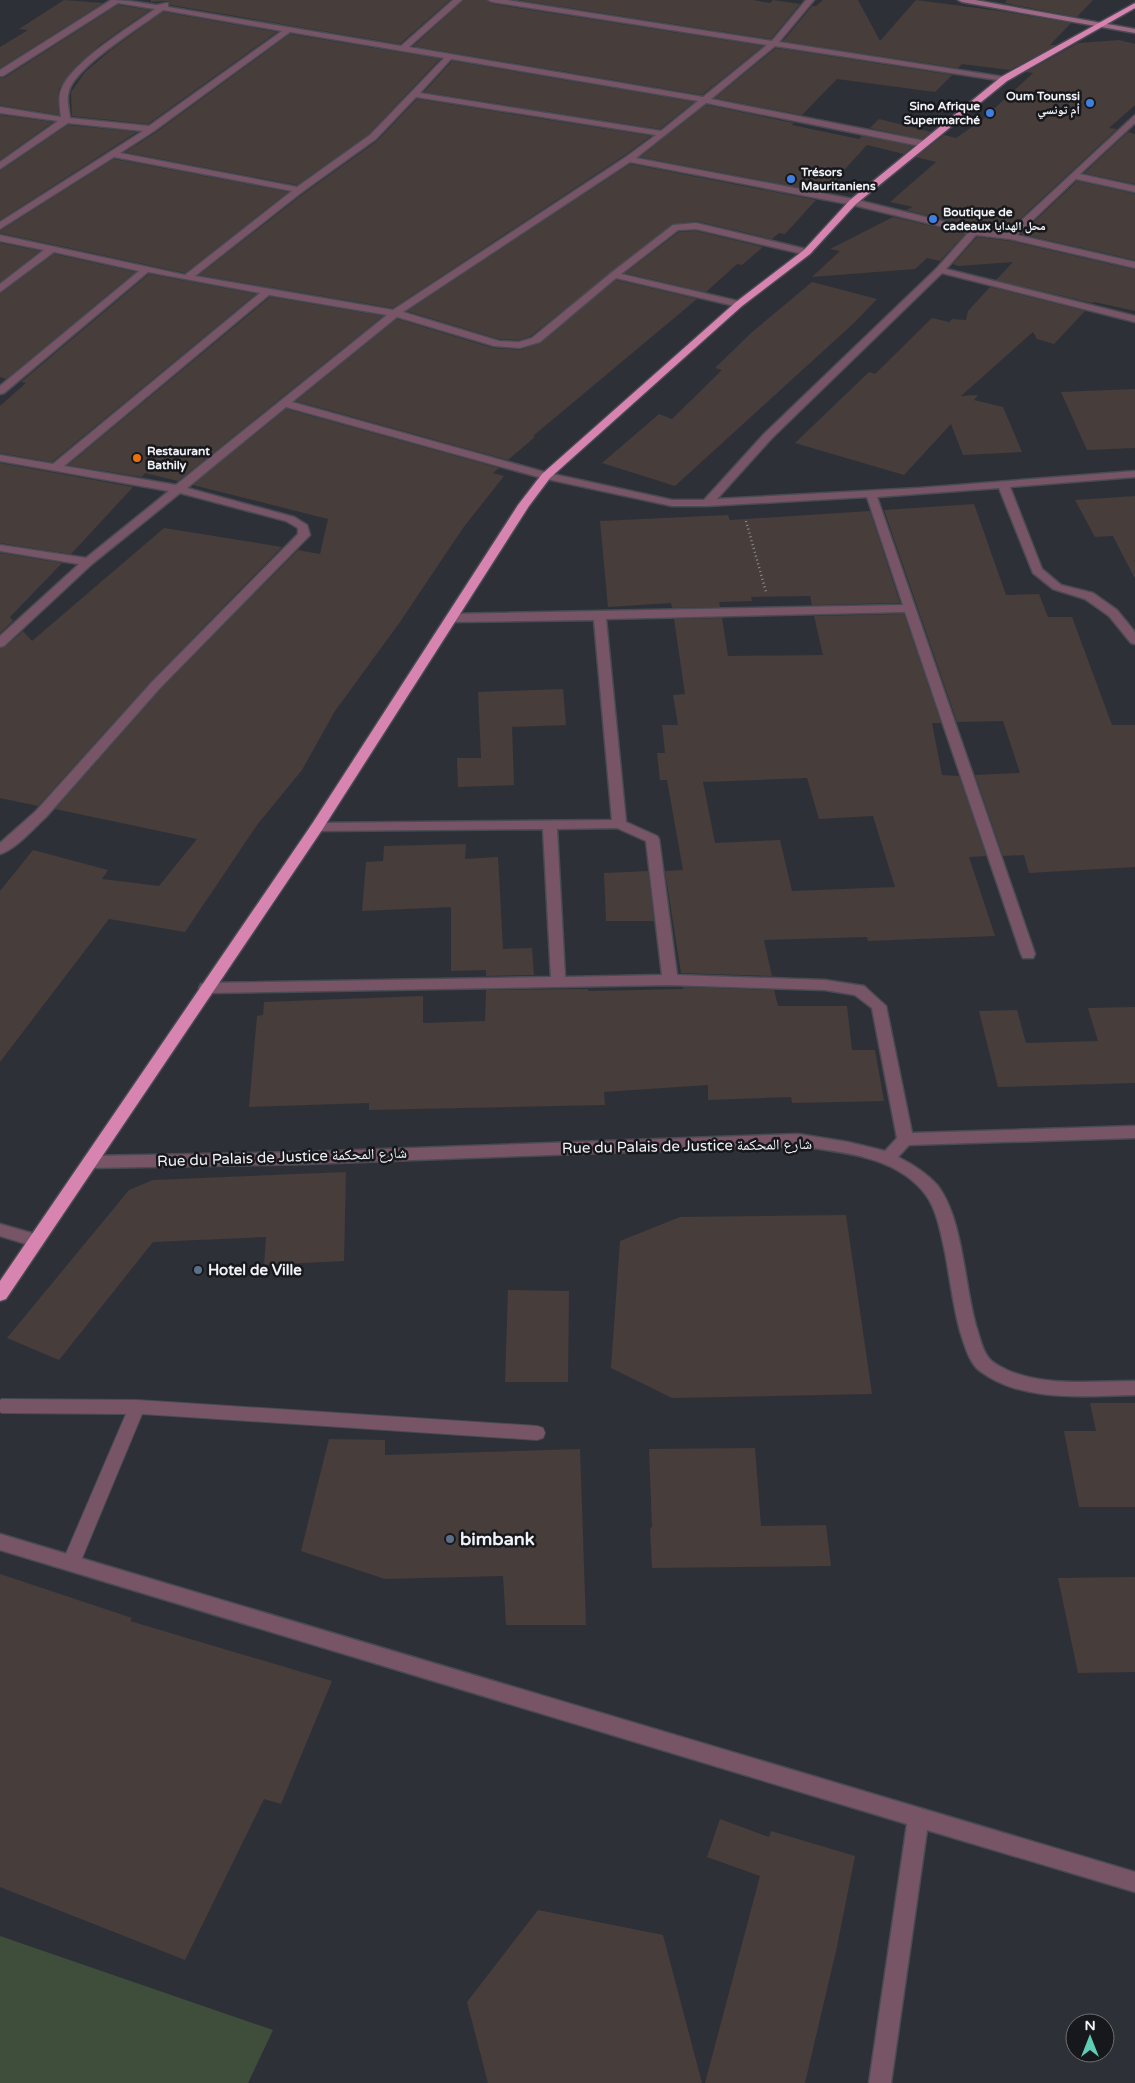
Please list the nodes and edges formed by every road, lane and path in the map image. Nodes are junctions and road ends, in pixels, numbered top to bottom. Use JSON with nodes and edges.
{"nodes":[{"id":1,"x":116,"y":0,"type":"edge"},
{"id":2,"x":171,"y":0,"type":"edge"},
{"id":3,"x":458,"y":0,"type":"edge"},
{"id":4,"x":492,"y":0,"type":"edge"},
{"id":5,"x":810,"y":0,"type":"edge"},
{"id":6,"x":962,"y":0,"type":"edge"},
{"id":7,"x":1135,"y":5,"type":"edge"},
{"id":8,"x":162,"y":7,"type":"junction"},
{"id":9,"x":1102,"y":25,"type":"junction"},
{"id":10,"x":289,"y":29,"type":"junction"},
{"id":11,"x":1135,"y":31,"type":"edge"},
{"id":12,"x":774,"y":43,"type":"junction"},
{"id":13,"x":403,"y":48,"type":"junction"},
{"id":14,"x":450,"y":56,"type":"junction"},
{"id":15,"x":0,"y":74,"type":"edge"},
{"id":16,"x":1004,"y":79,"type":"junction"},
{"id":17,"x":412,"y":94,"type":"junction"},
{"id":18,"x":706,"y":100,"type":"junction"},
{"id":19,"x":0,"y":110,"type":"edge"},
{"id":20,"x":1135,"y":118,"type":"edge"},
{"id":21,"x":66,"y":120,"type":"junction"},
{"id":22,"x":151,"y":129,"type":"junction"},
{"id":23,"x":663,"y":134,"type":"junction"},
{"id":24,"x":925,"y":144,"type":"junction"},
{"id":25,"x":114,"y":154,"type":"junction"},
{"id":26,"x":630,"y":159,"type":"junction"},
{"id":27,"x":0,"y":166,"type":"edge"},
{"id":28,"x":1075,"y":176,"type":"junction"},
{"id":29,"x":1135,"y":189,"type":"edge"},
{"id":30,"x":299,"y":190,"type":"junction"},
{"id":31,"x":853,"y":202,"type":"junction"},
{"id":32,"x":0,"y":226,"type":"edge"},
{"id":33,"x":974,"y":232,"type":"junction"},
{"id":34,"x":1010,"y":236,"type":"junction"},
{"id":35,"x":0,"y":238,"type":"edge"},
{"id":36,"x":52,"y":249,"type":"junction"},
{"id":37,"x":807,"y":252,"type":"junction"},
{"id":38,"x":1135,"y":265,"type":"edge"},
{"id":39,"x":145,"y":270,"type":"junction"},
{"id":40,"x":940,"y":270,"type":"junction"},
{"id":41,"x":614,"y":275,"type":"junction"},
{"id":42,"x":187,"y":278,"type":"junction"},
{"id":43,"x":0,"y":289,"type":"edge"},
{"id":44,"x":268,"y":291,"type":"junction"},
{"id":45,"x":739,"y":304,"type":"junction"},
{"id":46,"x":395,"y":313,"type":"junction"},
{"id":47,"x":1135,"y":319,"type":"edge"},
{"id":48,"x":0,"y":391,"type":"edge"},
{"id":49,"x":284,"y":403,"type":"junction"},
{"id":50,"x":0,"y":458,"type":"edge"},
{"id":51,"x":56,"y":466,"type":"junction"},
{"id":52,"x":1135,"y":474,"type":"edge"},
{"id":53,"x":546,"y":476,"type":"junction"},
{"id":54,"x":1002,"y":484,"type":"junction"},
{"id":55,"x":179,"y":489,"type":"junction"},
{"id":56,"x":871,"y":494,"type":"junction"},
{"id":57,"x":740,"y":501,"type":"junction"},
{"id":58,"x":707,"y":504,"type":"junction"},
{"id":59,"x":0,"y":548,"type":"edge"},
{"id":60,"x":88,"y":562,"type":"junction"},
{"id":61,"x":911,"y":608,"type":"junction"},
{"id":62,"x":771,"y":612,"type":"junction"},
{"id":63,"x":600,"y":616,"type":"junction"},
{"id":64,"x":451,"y":618,"type":"junction"},
{"id":65,"x":1135,"y":640,"type":"edge"},
{"id":66,"x":0,"y":643,"type":"edge"},
{"id":67,"x":619,"y":824,"type":"junction"},
{"id":68,"x":550,"y":825,"type":"junction"},
{"id":69,"x":317,"y":827,"type":"junction"},
{"id":70,"x":0,"y":850,"type":"edge"},
{"id":71,"x":1028,"y":954,"type":"dead end"},
{"id":72,"x":670,"y":980,"type":"junction"},
{"id":73,"x":558,"y":981,"type":"junction"},
{"id":74,"x":206,"y":988,"type":"junction"},
{"id":75,"x":1135,"y":1132,"type":"edge"},
{"id":76,"x":904,"y":1139,"type":"junction"},
{"id":77,"x":888,"y":1158,"type":"junction"},
{"id":78,"x":90,"y":1162,"type":"junction"},
{"id":79,"x":0,"y":1230,"type":"edge"},
{"id":80,"x":36,"y":1241,"type":"junction"},
{"id":81,"x":0,"y":1294,"type":"edge"},
{"id":82,"x":1135,"y":1388,"type":"edge"},
{"id":83,"x":2,"y":1406,"type":"dead end"},
{"id":84,"x":138,"y":1407,"type":"junction"},
{"id":85,"x":537,"y":1433,"type":"dead end"},
{"id":86,"x":0,"y":1542,"type":"edge"},
{"id":87,"x":71,"y":1563,"type":"junction"},
{"id":88,"x":918,"y":1819,"type":"junction"},
{"id":89,"x":1135,"y":1882,"type":"edge"},
{"id":90,"x":880,"y":2083,"type":"edge"}],
"edges":[{"from":1,"to":8,"type":"street"},
{"from":1,"to":15,"type":"street"},
{"from":2,"to":8,"type":"street"},
{"from":3,"to":13,"type":"street"},
{"from":4,"to":12,"type":"street"},
{"from":5,"to":12,"type":"street"},
{"from":6,"to":9,"type":"street"},
{"from":7,"to":9,"type":"highway"},
{"from":8,"to":10,"type":"street"},
{"from":8,"to":21,"type":"street"},
{"from":9,"to":11,"type":"street"},
{"from":9,"to":16,"type":"highway"},
{"from":10,"to":13,"type":"street"},
{"from":10,"to":22,"type":"street"},
{"from":12,"to":16,"type":"street"},
{"from":12,"to":18,"type":"street"},
{"from":13,"to":14,"type":"street"},
{"from":14,"to":17,"type":"street"},
{"from":14,"to":18,"type":"street"},
{"from":16,"to":24,"type":"highway"},
{"from":17,"to":23,"type":"street"},
{"from":17,"to":30,"type":"street"},
{"from":18,"to":23,"type":"street"},
{"from":18,"to":24,"type":"street"},
{"from":19,"to":21,"type":"street"},
{"from":20,"to":28,"type":"street"},
{"from":21,"to":22,"type":"street"},
{"from":21,"to":27,"type":"street"},
{"from":22,"to":25,"type":"street"},
{"from":23,"to":26,"type":"street"},
{"from":24,"to":31,"type":"highway"},
{"from":25,"to":30,"type":"street"},
{"from":25,"to":32,"type":"street"},
{"from":26,"to":31,"type":"street"},
{"from":26,"to":46,"type":"street"},
{"from":28,"to":29,"type":"street"},
{"from":28,"to":34,"type":"street"},
{"from":30,"to":42,"type":"street"},
{"from":31,"to":33,"type":"street"},
{"from":31,"to":37,"type":"highway"},
{"from":33,"to":34,"type":"street"},
{"from":33,"to":40,"type":"street"},
{"from":34,"to":38,"type":"street"},
{"from":35,"to":36,"type":"street"},
{"from":36,"to":39,"type":"street"},
{"from":36,"to":43,"type":"street"},
{"from":37,"to":41,"type":"street"},
{"from":37,"to":45,"type":"highway"},
{"from":39,"to":42,"type":"street"},
{"from":39,"to":48,"type":"street"},
{"from":40,"to":47,"type":"street"},
{"from":40,"to":58,"type":"street"},
{"from":41,"to":45,"type":"street"},
{"from":41,"to":46,"type":"street"},
{"from":42,"to":44,"type":"street"},
{"from":44,"to":46,"type":"street"},
{"from":44,"to":51,"type":"street"},
{"from":45,"to":53,"type":"highway"},
{"from":46,"to":49,"type":"street"},
{"from":49,"to":53,"type":"street"},
{"from":49,"to":55,"type":"street"},
{"from":50,"to":51,"type":"street"},
{"from":51,"to":55,"type":"street"},
{"from":52,"to":54,"type":"street"},
{"from":53,"to":58,"type":"street"},
{"from":53,"to":64,"type":"highway"},
{"from":54,"to":56,"type":"street"},
{"from":54,"to":65,"type":"street"},
{"from":55,"to":60,"type":"street"},
{"from":55,"to":70,"type":"street"},
{"from":56,"to":57,"type":"street"},
{"from":56,"to":61,"type":"street"},
{"from":57,"to":58,"type":"street"},
{"from":57,"to":62,"type":"path"},
{"from":59,"to":60,"type":"street"},
{"from":60,"to":66,"type":"street"},
{"from":61,"to":62,"type":"street"},
{"from":61,"to":71,"type":"street"},
{"from":62,"to":63,"type":"street"},
{"from":63,"to":64,"type":"street"},
{"from":63,"to":67,"type":"street"},
{"from":64,"to":69,"type":"highway"},
{"from":67,"to":68,"type":"street"},
{"from":67,"to":72,"type":"street"},
{"from":68,"to":69,"type":"street"},
{"from":68,"to":73,"type":"street"},
{"from":69,"to":74,"type":"highway"},
{"from":72,"to":73,"type":"street"},
{"from":72,"to":76,"type":"street"},
{"from":73,"to":74,"type":"street"},
{"from":74,"to":78,"type":"highway"},
{"from":75,"to":76,"type":"street"},
{"from":76,"to":77,"type":"street"},
{"from":77,"to":78,"type":"street","name":"Rue du Palais de Justice شارع المحكمة"},
{"from":77,"to":82,"type":"street","name":"Rue du Palais de Justice شارع المحكمة"},
{"from":78,"to":80,"type":"highway"},
{"from":79,"to":80,"type":"street"},
{"from":80,"to":81,"type":"highway"},
{"from":83,"to":84,"type":"lane"},
{"from":84,"to":85,"type":"lane"},
{"from":84,"to":87,"type":"lane"},
{"from":86,"to":87,"type":"street"},
{"from":87,"to":88,"type":"street"},
{"from":88,"to":89,"type":"street"},
{"from":88,"to":90,"type":"street"}]}
